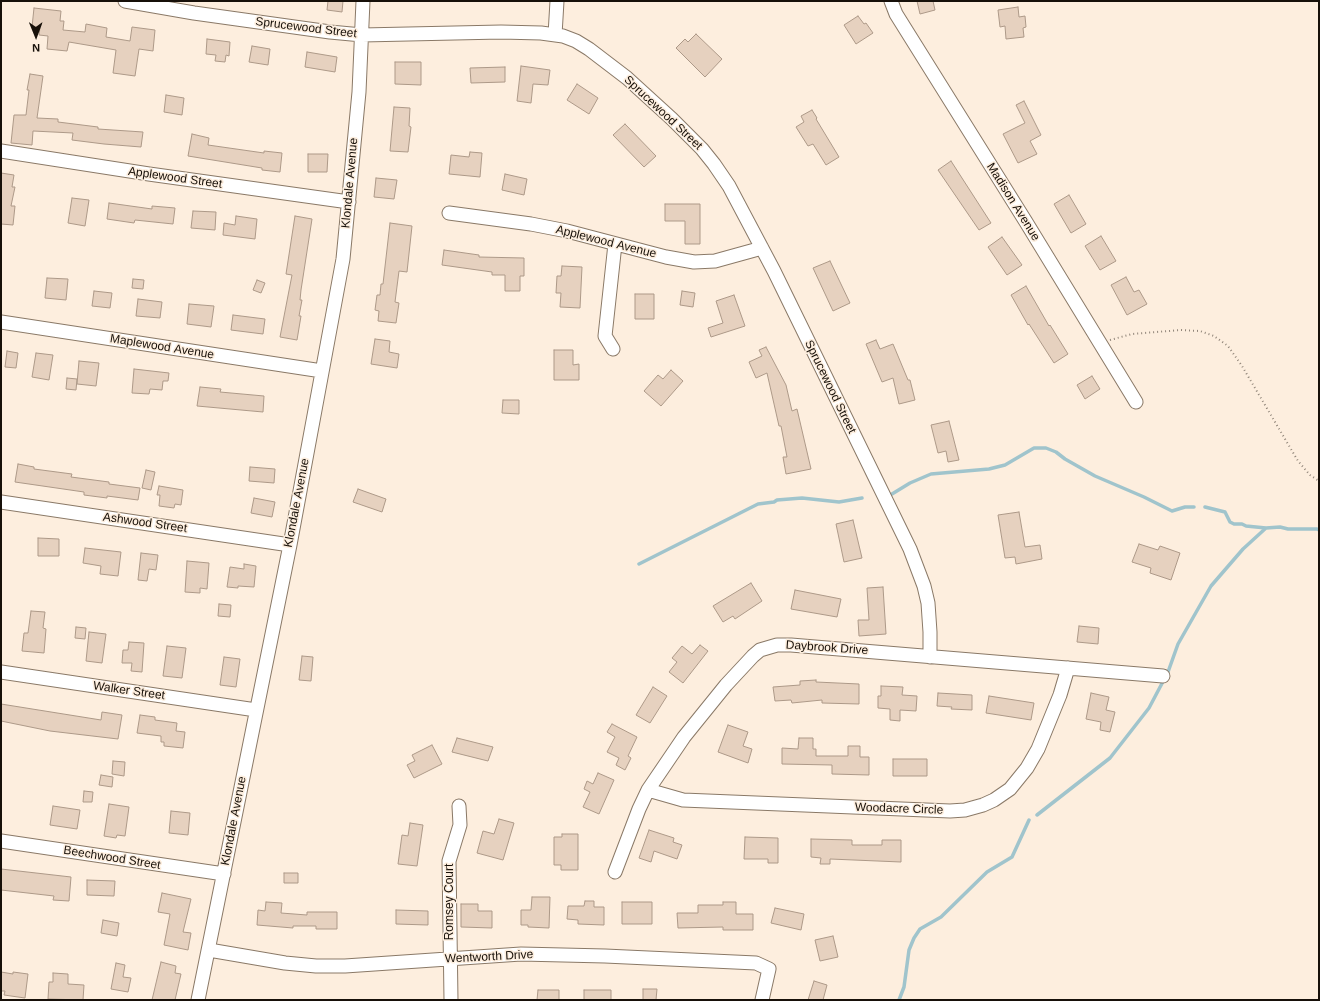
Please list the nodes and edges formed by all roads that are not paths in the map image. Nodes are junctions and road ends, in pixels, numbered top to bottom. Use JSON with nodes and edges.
{"nodes":[{"id":1,"x":125,"y":1,"type":"edge"},
{"id":2,"x":364,"y":1,"type":"edge"},
{"id":3,"x":557,"y":1,"type":"edge"},
{"id":4,"x":891,"y":1,"type":"edge"},
{"id":5,"x":362,"y":34,"type":"junction"},
{"id":6,"x":555,"y":36,"type":"junction"},
{"id":7,"x":1,"y":151,"type":"edge"},
{"id":8,"x":349,"y":202,"type":"junction"},
{"id":9,"x":449,"y":214,"type":"dead end"},
{"id":10,"x":615,"y":244,"type":"junction"},
{"id":11,"x":762,"y":248,"type":"junction"},
{"id":12,"x":1,"y":322,"type":"edge"},
{"id":13,"x":613,"y":349,"type":"dead end"},
{"id":14,"x":322,"y":371,"type":"junction"},
{"id":15,"x":1136,"y":402,"type":"dead end"},
{"id":16,"x":1,"y":502,"type":"edge"},
{"id":17,"x":290,"y":544,"type":"junction"},
{"id":18,"x":930,"y":657,"type":"junction"},
{"id":19,"x":1068,"y":668,"type":"junction"},
{"id":20,"x":1,"y":672,"type":"edge"},
{"id":21,"x":1163,"y":676,"type":"dead end"},
{"id":22,"x":256,"y":710,"type":"junction"},
{"id":23,"x":648,"y":790,"type":"junction"},
{"id":24,"x":459,"y":806,"type":"dead end"},
{"id":25,"x":1,"y":841,"type":"edge"},
{"id":26,"x":616,"y":872,"type":"dead end"},
{"id":27,"x":224,"y":874,"type":"junction"},
{"id":28,"x":208,"y":950,"type":"junction"},
{"id":29,"x":450,"y":958,"type":"junction"},
{"id":30,"x":198,"y":1000,"type":"edge"},
{"id":31,"x":451,"y":1000,"type":"edge"},
{"id":32,"x":762,"y":1000,"type":"edge"}],
"edges":[{"from":1,"to":5,"type":"street","name":"Sprucewood Street"},
{"from":2,"to":5,"type":"street","name":"Klondale Avenue"},
{"from":3,"to":6,"type":"street"},
{"from":4,"to":15,"type":"street","name":"Madison Avenue"},
{"from":5,"to":6,"type":"street","name":"Sprucewood Street"},
{"from":5,"to":8,"type":"street","name":"Klondale Avenue"},
{"from":6,"to":11,"type":"street","name":"Sprucewood Street"},
{"from":7,"to":8,"type":"street","name":"Applewood Street"},
{"from":8,"to":14,"type":"street","name":"Klondale Avenue"},
{"from":9,"to":10,"type":"street","name":"Applewood Avenue"},
{"from":10,"to":11,"type":"street","name":"Applewood Avenue"},
{"from":10,"to":13,"type":"street"},
{"from":11,"to":18,"type":"street","name":"Sprucewood Street"},
{"from":12,"to":14,"type":"street","name":"Maplewood Avenue"},
{"from":14,"to":17,"type":"street","name":"Klondale Avenue"},
{"from":16,"to":17,"type":"street","name":"Ashwood Street"},
{"from":17,"to":22,"type":"street","name":"Klondale Avenue"},
{"from":18,"to":19,"type":"street","name":"Daybrook Drive"},
{"from":18,"to":23,"type":"street","name":"Daybrook Drive"},
{"from":19,"to":21,"type":"street","name":"Daybrook Drive"},
{"from":19,"to":23,"type":"street","name":"Woodacre Circle"},
{"from":20,"to":22,"type":"street","name":"Walker Street"},
{"from":22,"to":27,"type":"street","name":"Klondale Avenue"},
{"from":23,"to":26,"type":"street","name":"Daybrook Drive"},
{"from":24,"to":29,"type":"street","name":"Romsey Court"},
{"from":25,"to":27,"type":"street","name":"Beechwood Street"},
{"from":27,"to":28,"type":"street","name":"Klondale Avenue"},
{"from":28,"to":29,"type":"street","name":"Wentworth Drive"},
{"from":28,"to":30,"type":"street","name":"Klondale Avenue"},
{"from":29,"to":31,"type":"street","name":"Romsey Court"},
{"from":29,"to":32,"type":"street","name":"Wentworth Drive"}]}
